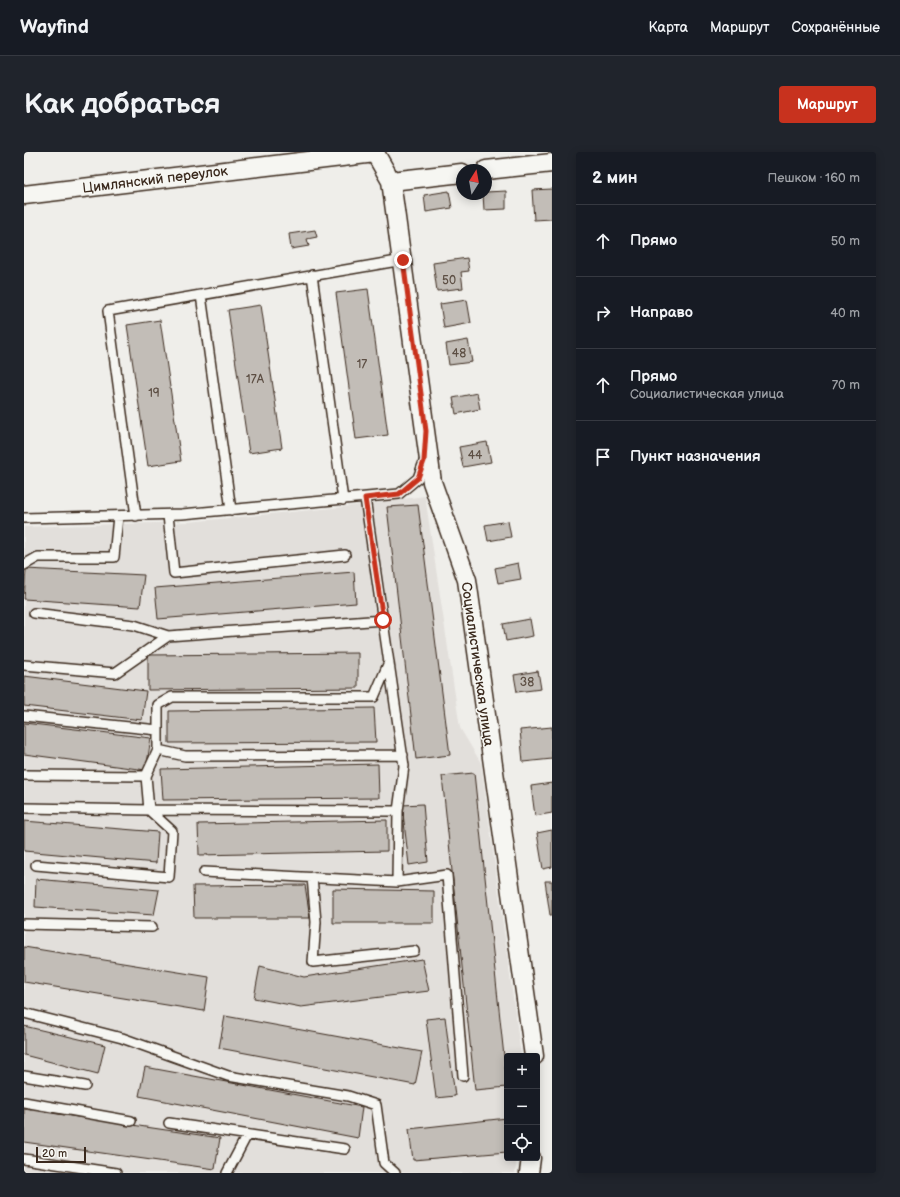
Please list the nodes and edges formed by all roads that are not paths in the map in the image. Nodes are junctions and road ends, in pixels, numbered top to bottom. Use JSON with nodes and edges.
{"nodes":[{"id":1,"x":374,"y":153,"type":"edge"},
{"id":2,"x":548,"y":159,"type":"edge"},
{"id":3,"x":492,"y":169,"type":"edge"},
{"id":4,"x":456,"y":174,"type":"edge"},
{"id":5,"x":391,"y":181,"type":"junction"},
{"id":6,"x":24,"y":194,"type":"edge"},
{"id":7,"x":403,"y":260,"type":"junction"},
{"id":8,"x":312,"y":275,"type":"junction"},
{"id":9,"x":201,"y":295,"type":"junction"},
{"id":10,"x":426,"y":431,"type":"junction"},
{"id":11,"x":365,"y":498,"type":"junction"},
{"id":12,"x":343,"y":500,"type":"junction"},
{"id":13,"x":231,"y":510,"type":"junction"},
{"id":14,"x":168,"y":515,"type":"junction"},
{"id":15,"x":118,"y":516,"type":"junction"},
{"id":16,"x":136,"y":516,"type":"junction"},
{"id":17,"x":24,"y":518,"type":"edge"},
{"id":18,"x":345,"y":555,"type":"dead end"},
{"id":19,"x":24,"y":565,"type":"edge"},
{"id":20,"x":34,"y":613,"type":"dead end"},
{"id":21,"x":383,"y":620,"type":"junction"},
{"id":22,"x":168,"y":636,"type":"junction"},
{"id":23,"x":389,"y":662,"type":"junction"},
{"id":24,"x":24,"y":665,"type":"edge"},
{"id":25,"x":24,"y":716,"type":"edge"},
{"id":26,"x":158,"y":730,"type":"junction"},
{"id":27,"x":158,"y":750,"type":"junction"},
{"id":28,"x":403,"y":755,"type":"junction"},
{"id":29,"x":24,"y":775,"type":"edge"},
{"id":30,"x":146,"y":776,"type":"junction"},
{"id":31,"x":24,"y":808,"type":"edge"},
{"id":32,"x":149,"y":810,"type":"junction"},
{"id":33,"x":398,"y":811,"type":"junction"},
{"id":34,"x":36,"y":865,"type":"dead end"},
{"id":35,"x":204,"y":872,"type":"dead end"},
{"id":36,"x":312,"y":877,"type":"junction"},
{"id":37,"x":397,"y":882,"type":"junction"},
{"id":38,"x":24,"y":924,"type":"edge"},
{"id":39,"x":152,"y":927,"type":"dead end"},
{"id":40,"x":414,"y":951,"type":"dead end"},
{"id":41,"x":24,"y":1013,"type":"edge"},
{"id":42,"x":534,"y":1053,"type":"edge"},
{"id":43,"x":24,"y":1076,"type":"edge"},
{"id":44,"x":463,"y":1076,"type":"dead end"},
{"id":45,"x":85,"y":1086,"type":"dead end"},
{"id":46,"x":24,"y":1102,"type":"edge"},
{"id":47,"x":131,"y":1121,"type":"dead end"},
{"id":48,"x":169,"y":1123,"type":"dead end"},
{"id":49,"x":247,"y":1135,"type":"junction"},
{"id":50,"x":345,"y":1149,"type":"dead end"},
{"id":51,"x":24,"y":1159,"type":"edge"},
{"id":52,"x":531,"y":1161,"type":"edge"},
{"id":53,"x":116,"y":1173,"type":"edge"},
{"id":54,"x":227,"y":1173,"type":"edge"},
{"id":55,"x":395,"y":1173,"type":"edge"},
{"id":56,"x":529,"y":1173,"type":"edge"}],
"edges":[{"from":1,"to":5,"type":"street","name":"Цимлянский переулок"},
{"from":1,"to":6,"type":"street","name":"Цимлянский переулок"},
{"from":2,"to":3,"type":"street"},
{"from":4,"to":5,"type":"street"},
{"from":5,"to":7,"type":"street","name":"Социалистическая улица"},
{"from":7,"to":8,"type":"lane"},
{"from":7,"to":10,"type":"street","name":"Социалистическая улица"},
{"from":8,"to":9,"type":"lane"},
{"from":8,"to":12,"type":"lane"},
{"from":9,"to":13,"type":"lane"},
{"from":9,"to":16,"type":"lane"},
{"from":10,"to":11,"type":"lane"},
{"from":10,"to":42,"type":"street","name":"Социалистическая улица"},
{"from":11,"to":12,"type":"lane"},
{"from":11,"to":21,"type":"lane"},
{"from":12,"to":13,"type":"lane"},
{"from":13,"to":14,"type":"lane"},
{"from":14,"to":16,"type":"lane"},
{"from":14,"to":18,"type":"lane"},
{"from":15,"to":16,"type":"lane"},
{"from":15,"to":17,"type":"lane"},
{"from":15,"to":19,"type":"lane"},
{"from":20,"to":22,"type":"lane"},
{"from":21,"to":22,"type":"lane"},
{"from":21,"to":23,"type":"lane"},
{"from":22,"to":24,"type":"lane"},
{"from":23,"to":26,"type":"lane"},
{"from":23,"to":28,"type":"lane"},
{"from":25,"to":26,"type":"lane"},
{"from":26,"to":27,"type":"lane"},
{"from":27,"to":28,"type":"lane"},
{"from":27,"to":30,"type":"lane"},
{"from":28,"to":33,"type":"lane"},
{"from":29,"to":30,"type":"lane"},
{"from":30,"to":32,"type":"lane"},
{"from":31,"to":32,"type":"lane"},
{"from":32,"to":33,"type":"lane"},
{"from":32,"to":34,"type":"lane"},
{"from":33,"to":37,"type":"lane"},
{"from":35,"to":36,"type":"lane"},
{"from":36,"to":37,"type":"lane"},
{"from":36,"to":40,"type":"lane"},
{"from":37,"to":44,"type":"lane"},
{"from":38,"to":39,"type":"lane"},
{"from":41,"to":55,"type":"lane"},
{"from":43,"to":45,"type":"lane"},
{"from":46,"to":47,"type":"lane"},
{"from":48,"to":49,"type":"lane"},
{"from":49,"to":50,"type":"lane"},
{"from":49,"to":54,"type":"lane"},
{"from":51,"to":53,"type":"lane"},
{"from":52,"to":56,"type":"street"}]}
